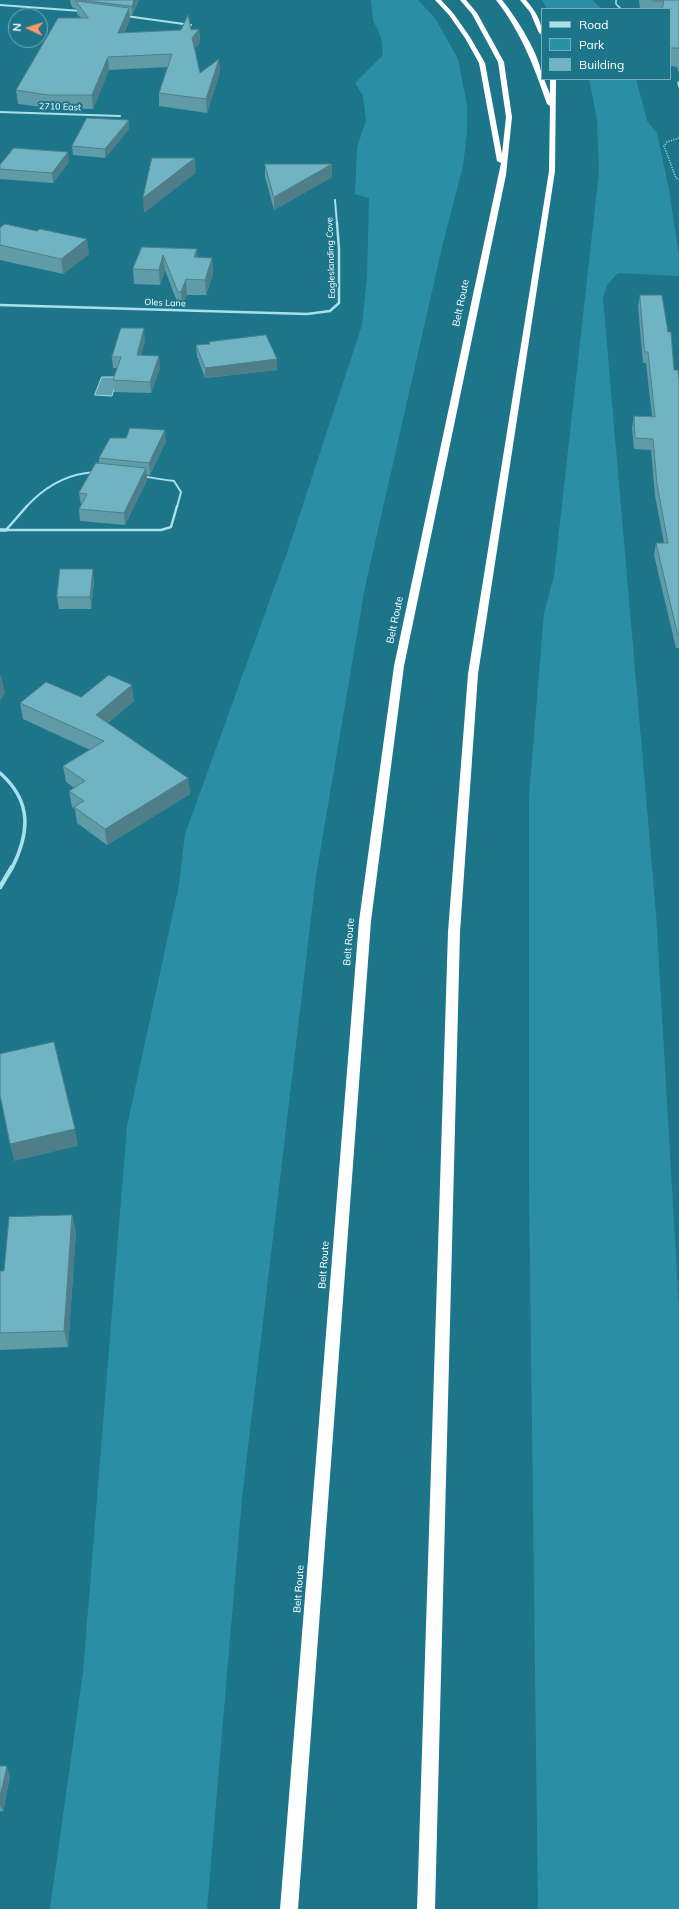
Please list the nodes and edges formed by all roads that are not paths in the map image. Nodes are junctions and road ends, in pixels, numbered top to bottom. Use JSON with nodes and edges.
{"nodes":[{"id":1,"x":438,"y":0,"type":"edge"},
{"id":2,"x":463,"y":0,"type":"edge"},
{"id":3,"x":499,"y":0,"type":"edge"},
{"id":4,"x":523,"y":0,"type":"edge"},
{"id":5,"x":0,"y":5,"type":"edge"},
{"id":6,"x":85,"y":12,"type":"edge"},
{"id":7,"x":125,"y":16,"type":"edge"},
{"id":8,"x":192,"y":25,"type":"edge"},
{"id":9,"x":541,"y":31,"type":"edge"},
{"id":10,"x":541,"y":78,"type":"edge"},
{"id":11,"x":542,"y":80,"type":"edge"},
{"id":12,"x":553,"y":80,"type":"edge"},
{"id":13,"x":678,"y":82,"type":"edge"},
{"id":14,"x":679,"y":87,"type":"edge"},
{"id":15,"x":553,"y":111,"type":"junction"},
{"id":16,"x":0,"y":112,"type":"edge"},
{"id":17,"x":120,"y":116,"type":"dead end"},
{"id":18,"x":503,"y":175,"type":"junction"},
{"id":19,"x":335,"y":200,"type":"dead end"},
{"id":20,"x":0,"y":304,"type":"edge"},
{"id":21,"x":330,"y":311,"type":"joint"},
{"id":22,"x":0,"y":530,"type":"edge"},
{"id":23,"x":6,"y":530,"type":"junction"},
{"id":24,"x":0,"y":773,"type":"edge"},
{"id":25,"x":0,"y":887,"type":"edge"},
{"id":26,"x":289,"y":1909,"type":"edge"},
{"id":27,"x":426,"y":1909,"type":"edge"}],
"edges":[{"from":1,"to":18,"type":"highway"},
{"from":2,"to":18,"type":"highway","name":"Belt Route"},
{"from":3,"to":10,"type":"highway"},
{"from":4,"to":9,"type":"highway"},
{"from":5,"to":6,"type":"street"},
{"from":7,"to":8,"type":"street"},
{"from":11,"to":15,"type":"highway"},
{"from":12,"to":15,"type":"highway"},
{"from":13,"to":14,"type":"lane"},
{"from":15,"to":27,"type":"highway"},
{"from":16,"to":17,"type":"street","name":"2710 East"},
{"from":18,"to":26,"type":"highway","name":"Belt Route"},
{"from":19,"to":21,"type":"street","name":"Eagleslanding Cove"},
{"from":20,"to":21,"type":"street","name":"Oles Lane"},
{"from":22,"to":23,"type":"street"},
{"from":23,"to":23,"type":"lane"},
{"from":24,"to":25,"type":"street"}]}
